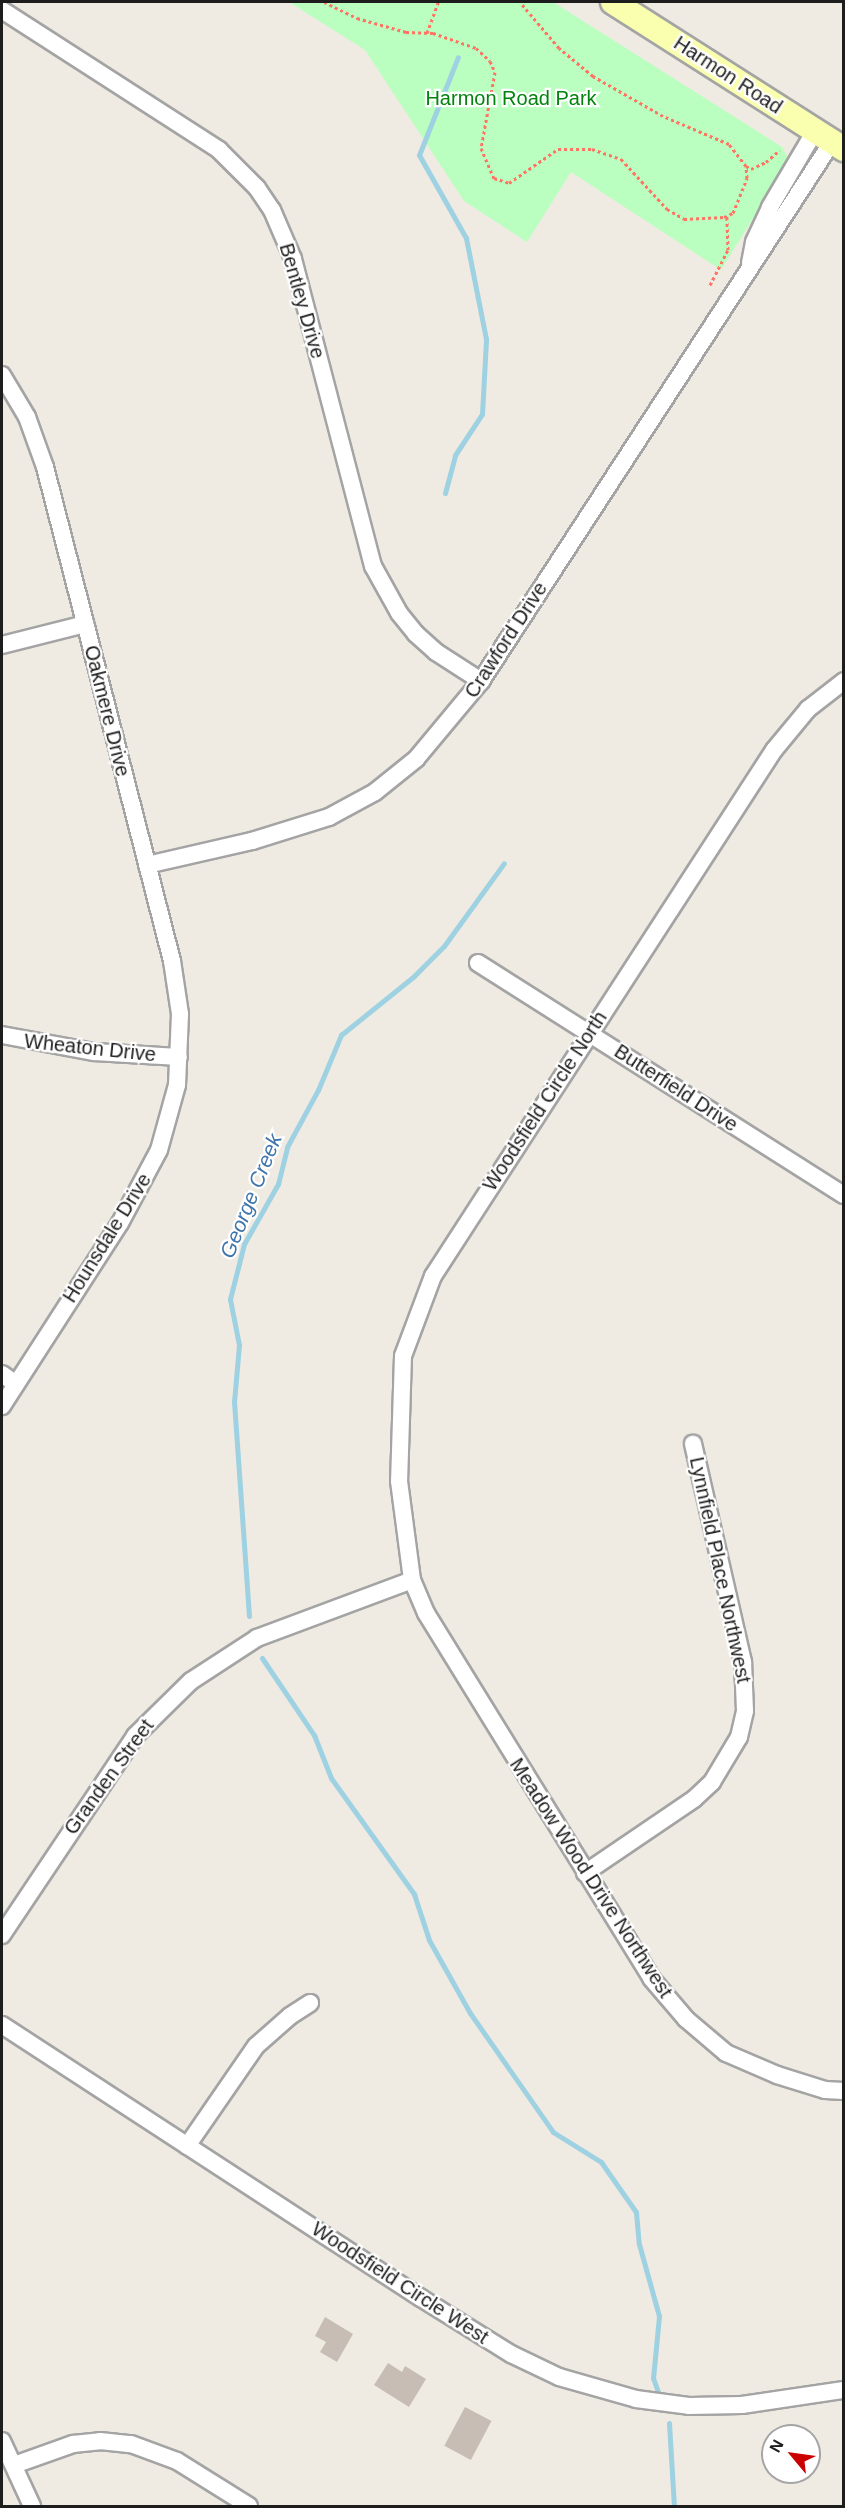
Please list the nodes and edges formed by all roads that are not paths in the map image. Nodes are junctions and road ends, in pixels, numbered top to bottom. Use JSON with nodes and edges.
{"nodes":[{"id":1,"x":613,"y":2,"type":"edge"},
{"id":2,"x":2,"y":10,"type":"edge"},
{"id":3,"x":830,"y":140,"type":"edge"},
{"id":4,"x":2,"y":375,"type":"edge"},
{"id":5,"x":85,"y":624,"type":"junction"},
{"id":6,"x":2,"y":645,"type":"edge"},
{"id":7,"x":481,"y":681,"type":"junction"},
{"id":8,"x":843,"y":681,"type":"edge"},
{"id":9,"x":147,"y":865,"type":"junction"},
{"id":10,"x":478,"y":963,"type":"dead end"},
{"id":11,"x":590,"y":1032,"type":"junction"},
{"id":12,"x":2,"y":1035,"type":"edge"},
{"id":13,"x":179,"y":1057,"type":"junction"},
{"id":14,"x":843,"y":1195,"type":"edge"},
{"id":15,"x":2,"y":1374,"type":"edge"},
{"id":16,"x":16,"y":1384,"type":"junction"},
{"id":17,"x":2,"y":1406,"type":"edge"},
{"id":18,"x":693,"y":1444,"type":"dead end"},
{"id":19,"x":412,"y":1580,"type":"junction"},
{"id":20,"x":585,"y":1873,"type":"junction"},
{"id":21,"x":2,"y":1935,"type":"edge"},
{"id":22,"x":310,"y":2003,"type":"dead end"},
{"id":23,"x":2,"y":2025,"type":"edge"},
{"id":24,"x":843,"y":2091,"type":"edge"},
{"id":25,"x":187,"y":2146,"type":"junction"},
{"id":26,"x":843,"y":2390,"type":"edge"},
{"id":27,"x":2,"y":2441,"type":"edge"},
{"id":28,"x":14,"y":2465,"type":"junction"},
{"id":29,"x":32,"y":2506,"type":"edge"},
{"id":30,"x":249,"y":2506,"type":"edge"}],
"edges":[{"from":1,"to":3,"type":"main road","name":"Harmon Road"},
{"from":2,"to":7,"type":"street","name":"Bentley Drive"},
{"from":3,"to":7,"type":"street","name":"Crawford Drive"},
{"from":4,"to":5,"type":"street","name":"Oakmere Drive"},
{"from":5,"to":6,"type":"street"},
{"from":5,"to":9,"type":"street","name":"Oakmere Drive"},
{"from":7,"to":9,"type":"street","name":"Crawford Drive"},
{"from":8,"to":11,"type":"street","name":"Woodsfield Circle North"},
{"from":9,"to":13,"type":"street","name":"Oakmere Drive"},
{"from":10,"to":11,"type":"street","name":"Butterfield Drive"},
{"from":11,"to":14,"type":"street","name":"Butterfield Drive"},
{"from":11,"to":19,"type":"street","name":"Woodsfield Circle North"},
{"from":12,"to":13,"type":"street","name":"Wheaton Drive"},
{"from":13,"to":16,"type":"street","name":"Hounsdale Drive"},
{"from":15,"to":16,"type":"street"},
{"from":16,"to":17,"type":"street","name":"Hounsdale Drive"},
{"from":18,"to":20,"type":"street","name":"Lynnfield Place Northwest"},
{"from":19,"to":20,"type":"street","name":"Meadow Wood Drive Northwest"},
{"from":19,"to":21,"type":"street","name":"Granden Street"},
{"from":20,"to":24,"type":"street","name":"Meadow Wood Drive Northwest"},
{"from":22,"to":25,"type":"street"},
{"from":23,"to":25,"type":"street","name":"Woodsfield Circle West"},
{"from":25,"to":26,"type":"street","name":"Woodsfield Circle West"},
{"from":27,"to":28,"type":"street"},
{"from":28,"to":29,"type":"street"},
{"from":28,"to":30,"type":"street"}]}
